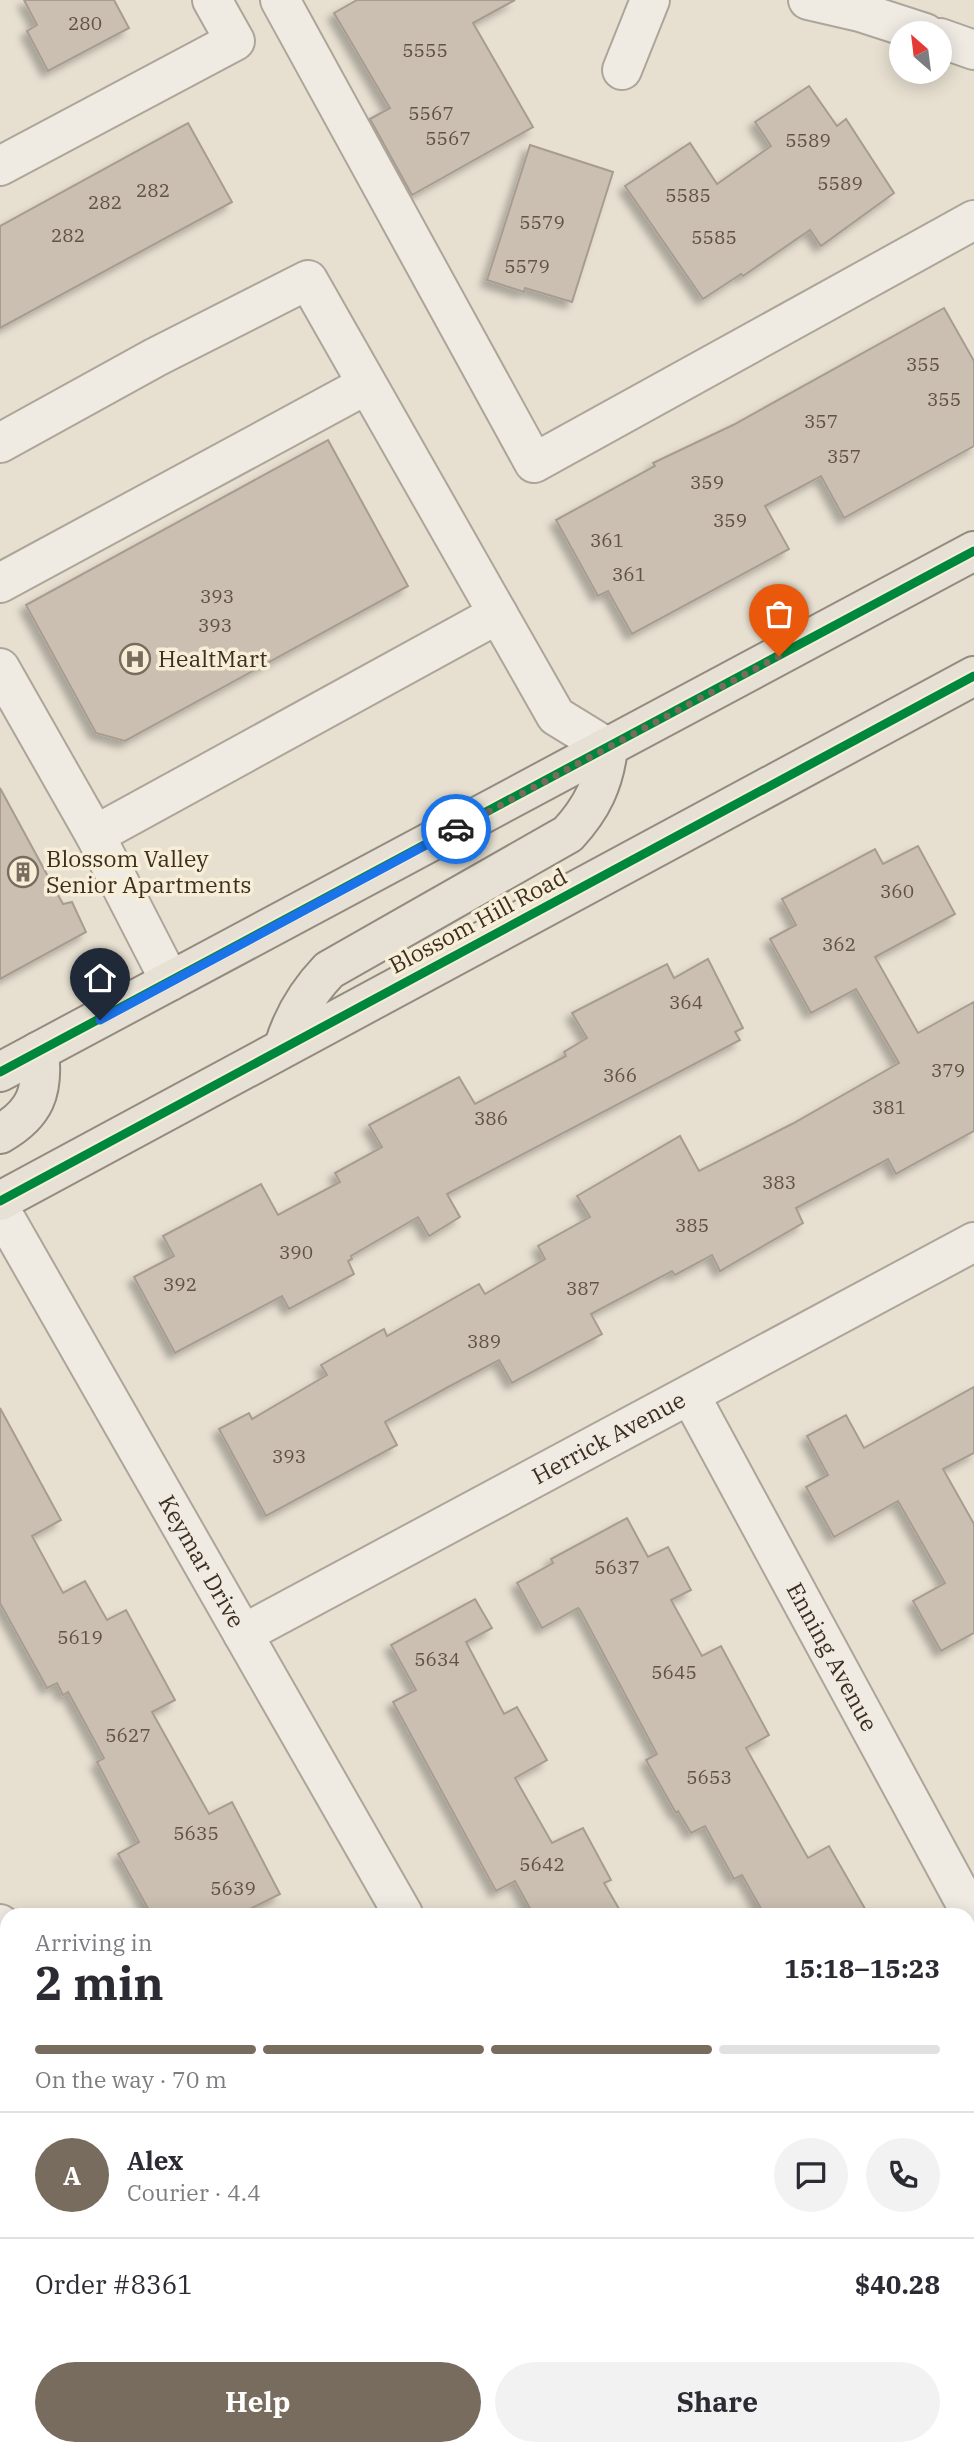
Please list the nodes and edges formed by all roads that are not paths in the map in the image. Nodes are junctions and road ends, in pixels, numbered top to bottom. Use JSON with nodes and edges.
{"nodes":[{"id":1,"x":212,"y":0,"type":"edge"},
{"id":2,"x":280,"y":0,"type":"edge"},
{"id":3,"x":650,"y":0,"type":"edge"},
{"id":4,"x":808,"y":0,"type":"edge"},
{"id":5,"x":889,"y":21,"type":"edge"},
{"id":6,"x":952,"y":42,"type":"edge"},
{"id":7,"x":974,"y":50,"type":"edge"},
{"id":8,"x":622,"y":70,"type":"dead end"},
{"id":9,"x":0,"y":166,"type":"edge"},
{"id":10,"x":974,"y":220,"type":"edge"},
{"id":11,"x":366,"y":385,"type":"junction"},
{"id":12,"x":0,"y":443,"type":"edge"},
{"id":13,"x":974,"y":551,"type":"edge"},
{"id":14,"x":0,"y":583,"type":"edge"},
{"id":15,"x":498,"y":614,"type":"junction"},
{"id":16,"x":0,"y":668,"type":"edge"},
{"id":17,"x":974,"y":676,"type":"edge"},
{"id":18,"x":608,"y":748,"type":"junction"},
{"id":19,"x":95,"y":835,"type":"junction"},
{"id":20,"x":170,"y":981,"type":"junction"},
{"id":21,"x":284,"y":1046,"type":"junction"},
{"id":22,"x":39,"y":1051,"type":"junction"},
{"id":23,"x":0,"y":1072,"type":"edge"},
{"id":24,"x":0,"y":1135,"type":"edge"},
{"id":25,"x":0,"y":1200,"type":"edge"},
{"id":26,"x":0,"y":1209,"type":"edge"},
{"id":27,"x":974,"y":1242,"type":"edge"},
{"id":28,"x":690,"y":1395,"type":"junction"},
{"id":29,"x":243,"y":1634,"type":"junction"},
{"id":30,"x":400,"y":1908,"type":"edge"},
{"id":31,"x":968,"y":1908,"type":"edge"}],
"edges":[{"from":1,"to":9,"type":"street"},
{"from":2,"to":10,"type":"street"},
{"from":3,"to":8,"type":"street"},
{"from":4,"to":5,"type":"street"},
{"from":6,"to":7,"type":"street"},
{"from":11,"to":12,"type":"street"},
{"from":11,"to":14,"type":"street"},
{"from":11,"to":15,"type":"street"},
{"from":13,"to":18,"type":"main road"},
{"from":15,"to":18,"type":"street"},
{"from":15,"to":19,"type":"street"},
{"from":16,"to":19,"type":"street"},
{"from":17,"to":21,"type":"main road","name":"Blossom Hill Road"},
{"from":18,"to":20,"type":"main road"},
{"from":18,"to":21,"type":"main road"},
{"from":19,"to":20,"type":"street"},
{"from":20,"to":22,"type":"main road"},
{"from":21,"to":25,"type":"main road","name":"Blossom Hill Road"},
{"from":22,"to":23,"type":"main road"},
{"from":22,"to":24,"type":"main road"},
{"from":26,"to":29,"type":"street","name":"Keymar Drive"},
{"from":27,"to":28,"type":"street","name":"Herrick Avenue"},
{"from":28,"to":29,"type":"street","name":"Herrick Avenue"},
{"from":28,"to":31,"type":"street","name":"Enning Avenue"},
{"from":29,"to":30,"type":"street","name":"Keymar Drive"}]}
